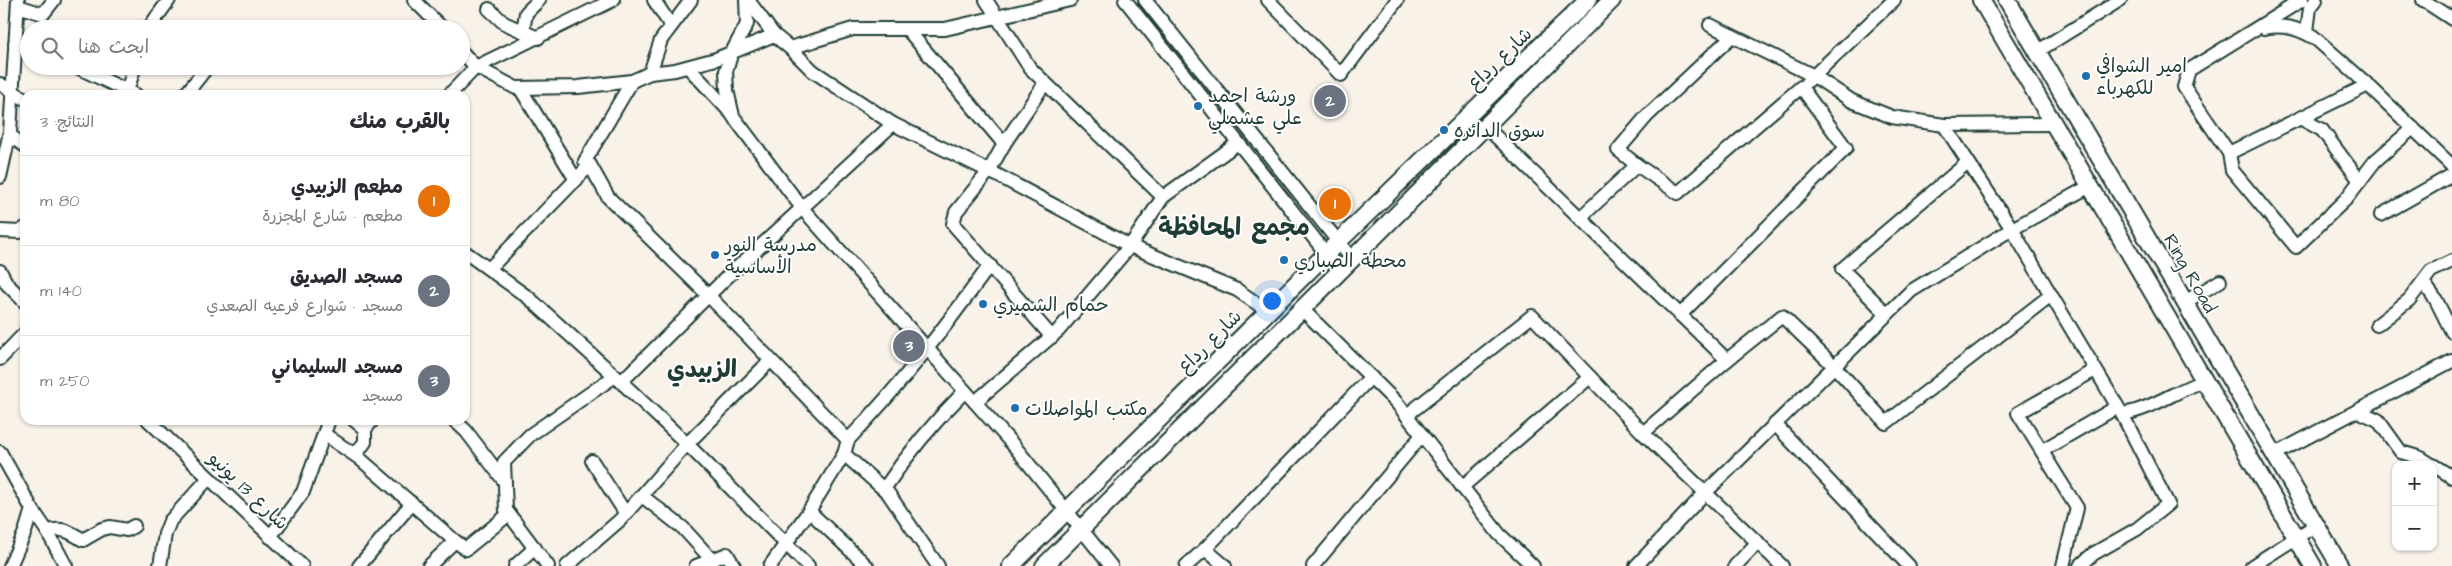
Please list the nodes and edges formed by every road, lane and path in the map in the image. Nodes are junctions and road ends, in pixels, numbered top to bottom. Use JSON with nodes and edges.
{"nodes":[{"id":1,"x":54,"y":0,"type":"edge"},
{"id":2,"x":169,"y":0,"type":"edge"},
{"id":3,"x":414,"y":0,"type":"edge"},
{"id":4,"x":539,"y":0,"type":"edge"},
{"id":5,"x":613,"y":0,"type":"edge"},
{"id":6,"x":654,"y":0,"type":"edge"},
{"id":7,"x":691,"y":0,"type":"edge"},
{"id":8,"x":747,"y":0,"type":"edge"},
{"id":9,"x":986,"y":0,"type":"edge"},
{"id":10,"x":1070,"y":0,"type":"edge"},
{"id":11,"x":1125,"y":0,"type":"edge"},
{"id":12,"x":1145,"y":0,"type":"edge"},
{"id":13,"x":1268,"y":0,"type":"edge"},
{"id":14,"x":1397,"y":0,"type":"edge"},
{"id":15,"x":1588,"y":0,"type":"edge"},
{"id":16,"x":1612,"y":0,"type":"edge"},
{"id":17,"x":1894,"y":0,"type":"edge"},
{"id":18,"x":1981,"y":0,"type":"edge"},
{"id":19,"x":2008,"y":0,"type":"edge"},
{"id":20,"x":2120,"y":0,"type":"edge"},
{"id":21,"x":2302,"y":0,"type":"edge"},
{"id":22,"x":2316,"y":0,"type":"edge"},
{"id":23,"x":2423,"y":0,"type":"edge"},
{"id":24,"x":18,"y":3,"type":"edge"},
{"id":25,"x":596,"y":3,"type":"edge"},
{"id":26,"x":489,"y":9,"type":"dead end"},
{"id":27,"x":998,"y":17,"type":"junction"},
{"id":28,"x":2452,"y":19,"type":"edge"},
{"id":29,"x":155,"y":20,"type":"edge"},
{"id":30,"x":434,"y":20,"type":"edge"},
{"id":31,"x":1710,"y":25,"type":"dead end"},
{"id":32,"x":671,"y":26,"type":"junction"},
{"id":33,"x":906,"y":29,"type":"junction"},
{"id":34,"x":2254,"y":30,"type":"junction"},
{"id":35,"x":523,"y":31,"type":"junction"},
{"id":36,"x":774,"y":35,"type":"junction"},
{"id":37,"x":1732,"y":36,"type":"junction"},
{"id":38,"x":538,"y":38,"type":"junction"},
{"id":39,"x":2315,"y":38,"type":"junction"},
{"id":40,"x":15,"y":44,"type":"junction"},
{"id":41,"x":20,"y":46,"type":"edge"},
{"id":42,"x":790,"y":48,"type":"junction"},
{"id":43,"x":510,"y":52,"type":"junction"},
{"id":44,"x":732,"y":52,"type":"junction"},
{"id":45,"x":2038,"y":52,"type":"junction"},
{"id":46,"x":470,"y":61,"type":"edge"},
{"id":47,"x":688,"y":66,"type":"junction"},
{"id":48,"x":476,"y":67,"type":"junction"},
{"id":49,"x":470,"y":73,"type":"edge"},
{"id":50,"x":650,"y":73,"type":"junction"},
{"id":51,"x":94,"y":75,"type":"edge"},
{"id":52,"x":134,"y":75,"type":"edge"},
{"id":53,"x":201,"y":75,"type":"edge"},
{"id":54,"x":468,"y":75,"type":"edge"},
{"id":55,"x":1814,"y":76,"type":"junction"},
{"id":56,"x":500,"y":80,"type":"junction"},
{"id":57,"x":632,"y":81,"type":"junction"},
{"id":58,"x":1045,"y":83,"type":"junction"},
{"id":59,"x":0,"y":84,"type":"edge"},
{"id":60,"x":2368,"y":85,"type":"junction"},
{"id":61,"x":1801,"y":87,"type":"junction"},
{"id":62,"x":520,"y":88,"type":"junction"},
{"id":63,"x":125,"y":90,"type":"edge"},
{"id":64,"x":133,"y":90,"type":"edge"},
{"id":65,"x":189,"y":90,"type":"edge"},
{"id":66,"x":454,"y":90,"type":"edge"},
{"id":67,"x":12,"y":91,"type":"junction"},
{"id":68,"x":20,"y":96,"type":"edge"},
{"id":69,"x":733,"y":116,"type":"junction"},
{"id":70,"x":2300,"y":118,"type":"junction"},
{"id":71,"x":893,"y":124,"type":"junction"},
{"id":72,"x":2053,"y":124,"type":"junction"},
{"id":73,"x":1944,"y":125,"type":"junction"},
{"id":74,"x":1485,"y":126,"type":"junction"},
{"id":75,"x":2413,"y":128,"type":"junction"},
{"id":76,"x":9,"y":135,"type":"junction"},
{"id":77,"x":20,"y":143,"type":"edge"},
{"id":78,"x":1238,"y":143,"type":"junction"},
{"id":79,"x":1004,"y":144,"type":"junction"},
{"id":80,"x":2229,"y":153,"type":"junction"},
{"id":81,"x":1968,"y":162,"type":"junction"},
{"id":82,"x":590,"y":165,"type":"junction"},
{"id":83,"x":1637,"y":165,"type":"junction"},
{"id":84,"x":2452,"y":166,"type":"edge"},
{"id":85,"x":989,"y":171,"type":"junction"},
{"id":86,"x":2452,"y":176,"type":"edge"},
{"id":87,"x":0,"y":177,"type":"edge"},
{"id":88,"x":576,"y":180,"type":"junction"},
{"id":89,"x":2360,"y":181,"type":"junction"},
{"id":90,"x":2090,"y":186,"type":"junction"},
{"id":91,"x":1163,"y":197,"type":"junction"},
{"id":92,"x":802,"y":208,"type":"junction"},
{"id":93,"x":2381,"y":215,"type":"dead end"},
{"id":94,"x":1580,"y":218,"type":"junction"},
{"id":95,"x":2012,"y":229,"type":"junction"},
{"id":96,"x":0,"y":231,"type":"edge"},
{"id":97,"x":20,"y":232,"type":"edge"},
{"id":98,"x":1130,"y":246,"type":"junction"},
{"id":99,"x":1332,"y":248,"type":"junction"},
{"id":100,"x":470,"y":255,"type":"edge"},
{"id":101,"x":1352,"y":259,"type":"junction"},
{"id":102,"x":2452,"y":261,"type":"edge"},
{"id":103,"x":990,"y":266,"type":"junction"},
{"id":104,"x":490,"y":268,"type":"junction"},
{"id":105,"x":1340,"y":270,"type":"junction"},
{"id":106,"x":0,"y":271,"type":"edge"},
{"id":107,"x":2220,"y":281,"type":"dead end"},
{"id":108,"x":2423,"y":282,"type":"junction"},
{"id":109,"x":708,"y":295,"type":"junction"},
{"id":110,"x":2051,"y":295,"type":"junction"},
{"id":111,"x":20,"y":297,"type":"edge"},
{"id":112,"x":2187,"y":305,"type":"junction"},
{"id":113,"x":1302,"y":309,"type":"junction"},
{"id":114,"x":1268,"y":311,"type":"junction"},
{"id":115,"x":1887,"y":314,"type":"junction"},
{"id":116,"x":1680,"y":315,"type":"junction"},
{"id":117,"x":2168,"y":319,"type":"junction"},
{"id":118,"x":2377,"y":325,"type":"dead end"},
{"id":119,"x":2452,"y":332,"type":"edge"},
{"id":120,"x":1052,"y":337,"type":"junction"},
{"id":121,"x":20,"y":338,"type":"edge"},
{"id":122,"x":929,"y":350,"type":"junction"},
{"id":123,"x":0,"y":359,"type":"edge"},
{"id":124,"x":1727,"y":360,"type":"junction"},
{"id":125,"x":770,"y":361,"type":"junction"},
{"id":126,"x":2452,"y":361,"type":"edge"},
{"id":127,"x":1834,"y":366,"type":"junction"},
{"id":128,"x":2095,"y":370,"type":"junction"},
{"id":129,"x":1371,"y":377,"type":"junction"},
{"id":130,"x":1590,"y":377,"type":"junction"},
{"id":131,"x":618,"y":379,"type":"junction"},
{"id":132,"x":2204,"y":381,"type":"junction"},
{"id":133,"x":965,"y":391,"type":"junction"},
{"id":134,"x":975,"y":402,"type":"junction"},
{"id":135,"x":2119,"y":411,"type":"junction"},
{"id":136,"x":2358,"y":411,"type":"junction"},
{"id":137,"x":1407,"y":415,"type":"junction"},
{"id":138,"x":1775,"y":424,"type":"junction"},
{"id":139,"x":159,"y":425,"type":"edge"},
{"id":140,"x":327,"y":425,"type":"edge"},
{"id":141,"x":369,"y":425,"type":"edge"},
{"id":142,"x":459,"y":425,"type":"edge"},
{"id":143,"x":1643,"y":432,"type":"junction"},
{"id":144,"x":324,"y":434,"type":"junction"},
{"id":145,"x":1422,"y":435,"type":"junction"},
{"id":146,"x":848,"y":440,"type":"junction"},
{"id":147,"x":687,"y":444,"type":"junction"},
{"id":148,"x":2043,"y":450,"type":"junction"},
{"id":149,"x":0,"y":452,"type":"edge"},
{"id":150,"x":844,"y":454,"type":"junction"},
{"id":151,"x":2275,"y":454,"type":"junction"},
{"id":152,"x":355,"y":455,"type":"junction"},
{"id":153,"x":592,"y":461,"type":"dead end"},
{"id":154,"x":2426,"y":461,"type":"edge"},
{"id":155,"x":2437,"y":468,"type":"edge"},
{"id":156,"x":2452,"y":477,"type":"edge"},
{"id":157,"x":208,"y":479,"type":"junction"},
{"id":158,"x":505,"y":482,"type":"junction"},
{"id":159,"x":1462,"y":487,"type":"junction"},
{"id":160,"x":884,"y":489,"type":"junction"},
{"id":161,"x":1706,"y":492,"type":"junction"},
{"id":162,"x":642,"y":496,"type":"junction"},
{"id":163,"x":412,"y":503,"type":"junction"},
{"id":164,"x":32,"y":509,"type":"junction"},
{"id":165,"x":1068,"y":510,"type":"junction"},
{"id":166,"x":809,"y":511,"type":"junction"},
{"id":167,"x":509,"y":514,"type":"junction"},
{"id":168,"x":626,"y":514,"type":"junction"},
{"id":169,"x":2316,"y":525,"type":"junction"},
{"id":170,"x":134,"y":526,"type":"dead end"},
{"id":171,"x":1082,"y":528,"type":"junction"},
{"id":172,"x":47,"y":531,"type":"junction"},
{"id":173,"x":270,"y":537,"type":"junction"},
{"id":174,"x":2296,"y":537,"type":"junction"},
{"id":175,"x":455,"y":541,"type":"junction"},
{"id":176,"x":1758,"y":542,"type":"junction"},
{"id":177,"x":785,"y":544,"type":"junction"},
{"id":178,"x":535,"y":548,"type":"junction"},
{"id":179,"x":1206,"y":549,"type":"junction"},
{"id":180,"x":712,"y":560,"type":"junction"},
{"id":181,"x":10,"y":566,"type":"edge"},
{"id":182,"x":66,"y":566,"type":"edge"},
{"id":183,"x":160,"y":566,"type":"edge"},
{"id":184,"x":302,"y":566,"type":"edge"},
{"id":185,"x":359,"y":566,"type":"edge"},
{"id":186,"x":429,"y":566,"type":"edge"},
{"id":187,"x":515,"y":566,"type":"edge"},
{"id":188,"x":548,"y":566,"type":"edge"},
{"id":189,"x":567,"y":566,"type":"edge"},
{"id":190,"x":696,"y":566,"type":"edge"},
{"id":191,"x":734,"y":566,"type":"edge"},
{"id":192,"x":770,"y":566,"type":"edge"},
{"id":193,"x":808,"y":566,"type":"edge"},
{"id":194,"x":867,"y":566,"type":"edge"},
{"id":195,"x":938,"y":566,"type":"edge"},
{"id":196,"x":1010,"y":566,"type":"edge"},
{"id":197,"x":1044,"y":566,"type":"edge"},
{"id":198,"x":1111,"y":566,"type":"edge"},
{"id":199,"x":1186,"y":566,"type":"edge"},
{"id":200,"x":1225,"y":566,"type":"edge"},
{"id":201,"x":1313,"y":566,"type":"edge"},
{"id":202,"x":1533,"y":566,"type":"edge"},
{"id":203,"x":1636,"y":566,"type":"edge"},
{"id":204,"x":1735,"y":566,"type":"edge"},
{"id":205,"x":1782,"y":566,"type":"edge"},
{"id":206,"x":1909,"y":566,"type":"edge"},
{"id":207,"x":2063,"y":566,"type":"edge"},
{"id":208,"x":2080,"y":566,"type":"edge"},
{"id":209,"x":2252,"y":566,"type":"edge"},
{"id":210,"x":2313,"y":566,"type":"edge"},
{"id":211,"x":2340,"y":566,"type":"edge"}],
"edges":[{"from":1,"to":24,"type":"street"},
{"from":2,"to":29,"type":"street"},
{"from":3,"to":30,"type":"street"},
{"from":4,"to":35,"type":"street"},
{"from":5,"to":25,"type":"street"},
{"from":6,"to":32,"type":"street"},
{"from":7,"to":32,"type":"street"},
{"from":8,"to":36,"type":"street"},
{"from":8,"to":44,"type":"street"},
{"from":9,"to":27,"type":"street"},
{"from":10,"to":27,"type":"street"},
{"from":11,"to":78,"type":"street"},
{"from":12,"to":99,"type":"street"},
{"from":13,"to":14,"type":"street"},
{"from":15,"to":99,"type":"main road","name":"شارع رداع"},
{"from":16,"to":74,"type":"main road","name":"شارع رداع"},
{"from":17,"to":55,"type":"street"},
{"from":18,"to":72,"type":"main road"},
{"from":19,"to":45,"type":"main road","name":"Ring Road"},
{"from":20,"to":45,"type":"street"},
{"from":21,"to":34,"type":"street"},
{"from":22,"to":39,"type":"street"},
{"from":23,"to":28,"type":"street"},
{"from":24,"to":40,"type":"street"},
{"from":25,"to":38,"type":"street"},
{"from":26,"to":35,"type":"street"},
{"from":27,"to":33,"type":"street"},
{"from":27,"to":58,"type":"street"},
{"from":31,"to":37,"type":"street"},
{"from":32,"to":50,"type":"street"},
{"from":33,"to":42,"type":"street"},
{"from":33,"to":79,"type":"street"},
{"from":34,"to":39,"type":"street"},
{"from":34,"to":80,"type":"street"},
{"from":35,"to":38,"type":"street"},
{"from":36,"to":42,"type":"street"},
{"from":36,"to":44,"type":"street"},
{"from":37,"to":55,"type":"street"},
{"from":37,"to":83,"type":"street"},
{"from":38,"to":43,"type":"street"},
{"from":39,"to":60,"type":"street"},
{"from":40,"to":41,"type":"street"},
{"from":40,"to":67,"type":"street"},
{"from":42,"to":71,"type":"street"},
{"from":43,"to":48,"type":"street"},
{"from":43,"to":56,"type":"street"},
{"from":44,"to":47,"type":"street"},
{"from":44,"to":69,"type":"street"},
{"from":45,"to":112,"type":"main road","name":"Ring Road"},
{"from":46,"to":48,"type":"street"},
{"from":47,"to":50,"type":"street"},
{"from":47,"to":69,"type":"street"},
{"from":48,"to":49,"type":"street"},
{"from":48,"to":56,"type":"street"},
{"from":50,"to":57,"type":"street"},
{"from":51,"to":63,"type":"street"},
{"from":52,"to":64,"type":"street"},
{"from":53,"to":65,"type":"street"},
{"from":54,"to":66,"type":"street"},
{"from":55,"to":61,"type":"street"},
{"from":55,"to":73,"type":"street"},
{"from":56,"to":62,"type":"street"},
{"from":57,"to":62,"type":"street"},
{"from":57,"to":82,"type":"street"},
{"from":58,"to":79,"type":"street"},
{"from":58,"to":91,"type":"street"},
{"from":59,"to":67,"type":"street"},
{"from":60,"to":70,"type":"street"},
{"from":60,"to":75,"type":"street"},
{"from":61,"to":83,"type":"street"},
{"from":61,"to":116,"type":"street"},
{"from":62,"to":88,"type":"street"},
{"from":67,"to":68,"type":"street"},
{"from":67,"to":76,"type":"street"},
{"from":69,"to":92,"type":"street"},
{"from":70,"to":80,"type":"street"},
{"from":70,"to":89,"type":"street"},
{"from":71,"to":85,"type":"street"},
{"from":71,"to":92,"type":"street"},
{"from":72,"to":73,"type":"street"},
{"from":72,"to":90,"type":"main road"},
{"from":73,"to":81,"type":"street"},
{"from":74,"to":94,"type":"street"},
{"from":74,"to":101,"type":"main road","name":"شارع رداع"},
{"from":75,"to":84,"type":"street"},
{"from":75,"to":89,"type":"street"},
{"from":76,"to":77,"type":"street"},
{"from":76,"to":87,"type":"street"},
{"from":78,"to":91,"type":"street"},
{"from":78,"to":99,"type":"street"},
{"from":79,"to":85,"type":"street"},
{"from":80,"to":89,"type":"street"},
{"from":81,"to":95,"type":"street"},
{"from":81,"to":115,"type":"street"},
{"from":82,"to":88,"type":"street"},
{"from":82,"to":109,"type":"street"},
{"from":83,"to":94,"type":"street"},
{"from":85,"to":98,"type":"street"},
{"from":85,"to":103,"type":"street"},
{"from":86,"to":93,"type":"street"},
{"from":88,"to":104,"type":"street"},
{"from":90,"to":95,"type":"street"},
{"from":90,"to":117,"type":"main road"},
{"from":91,"to":98,"type":"street"},
{"from":92,"to":109,"type":"street"},
{"from":92,"to":122,"type":"street"},
{"from":94,"to":116,"type":"street"},
{"from":95,"to":110,"type":"street"},
{"from":95,"to":115,"type":"street"},
{"from":96,"to":97,"type":"street"},
{"from":98,"to":114,"type":"street"},
{"from":98,"to":120,"type":"street"},
{"from":99,"to":101,"type":"street"},
{"from":99,"to":105,"type":"street"},
{"from":99,"to":114,"type":"main road","name":"شارع رداع"},
{"from":100,"to":104,"type":"street"},
{"from":101,"to":105,"type":"main road","name":"شارع رداع"},
{"from":102,"to":108,"type":"street"},
{"from":103,"to":120,"type":"street"},
{"from":103,"to":122,"type":"street"},
{"from":104,"to":131,"type":"street"},
{"from":105,"to":113,"type":"main road","name":"شارع رداع"},
{"from":106,"to":111,"type":"street"},
{"from":107,"to":112,"type":"street"},
{"from":108,"to":118,"type":"street"},
{"from":108,"to":119,"type":"street"},
{"from":109,"to":125,"type":"street"},
{"from":109,"to":131,"type":"street"},
{"from":110,"to":127,"type":"street"},
{"from":110,"to":128,"type":"street"},
{"from":112,"to":117,"type":"main road"},
{"from":112,"to":151,"type":"main road","name":"Ring Road"},
{"from":113,"to":129,"type":"street"},
{"from":113,"to":171,"type":"main road","name":"شارع رداع"},
{"from":114,"to":165,"type":"main road","name":"شارع رداع"},
{"from":115,"to":127,"type":"street"},
{"from":116,"to":124,"type":"street"},
{"from":117,"to":132,"type":"main road"},
{"from":120,"to":134,"type":"street"},
{"from":121,"to":123,"type":"street"},
{"from":122,"to":133,"type":"street"},
{"from":122,"to":146,"type":"street"},
{"from":124,"to":127,"type":"street"},
{"from":124,"to":143,"type":"street"},
{"from":125,"to":146,"type":"street"},
{"from":125,"to":147,"type":"street"},
{"from":126,"to":136,"type":"street"},
{"from":127,"to":138,"type":"street"},
{"from":128,"to":135,"type":"street"},
{"from":128,"to":148,"type":"street"},
{"from":129,"to":137,"type":"street"},
{"from":129,"to":179,"type":"street"},
{"from":130,"to":137,"type":"street"},
{"from":130,"to":143,"type":"street"},
{"from":130,"to":159,"type":"street"},
{"from":131,"to":147,"type":"street"},
{"from":131,"to":158,"type":"street"},
{"from":132,"to":135,"type":"street"},
{"from":132,"to":174,"type":"main road"},
{"from":133,"to":134,"type":"street"},
{"from":133,"to":160,"type":"street"},
{"from":134,"to":165,"type":"street"},
{"from":135,"to":148,"type":"street"},
{"from":135,"to":208,"type":"street"},
{"from":136,"to":151,"type":"street"},
{"from":136,"to":154,"type":"street"},
{"from":137,"to":145,"type":"street"},
{"from":138,"to":161,"type":"street"},
{"from":138,"to":206,"type":"street"},
{"from":139,"to":157,"type":"street","name":"شارع 13 يونيو"},
{"from":140,"to":144,"type":"street"},
{"from":141,"to":152,"type":"street"},
{"from":142,"to":158,"type":"street"},
{"from":143,"to":161,"type":"street"},
{"from":144,"to":152,"type":"street"},
{"from":144,"to":173,"type":"street"},
{"from":145,"to":159,"type":"street"},
{"from":145,"to":201,"type":"street"},
{"from":146,"to":150,"type":"street"},
{"from":147,"to":162,"type":"street"},
{"from":147,"to":177,"type":"street"},
{"from":148,"to":207,"type":"street"},
{"from":149,"to":164,"type":"street"},
{"from":150,"to":160,"type":"street"},
{"from":150,"to":166,"type":"street"},
{"from":151,"to":169,"type":"main road","name":"Ring Road"},
{"from":152,"to":163,"type":"street"},
{"from":153,"to":168,"type":"street"},
{"from":155,"to":156,"type":"street"},
{"from":157,"to":173,"type":"street","name":"شارع 13 يونيو"},
{"from":157,"to":183,"type":"street"},
{"from":158,"to":167,"type":"street"},
{"from":159,"to":202,"type":"street"},
{"from":160,"to":195,"type":"street"},
{"from":161,"to":176,"type":"street"},
{"from":161,"to":203,"type":"street"},
{"from":162,"to":168,"type":"street"},
{"from":162,"to":180,"type":"street"},
{"from":163,"to":175,"type":"street"},
{"from":163,"to":185,"type":"street"},
{"from":164,"to":172,"type":"street"},
{"from":164,"to":181,"type":"street"},
{"from":165,"to":171,"type":"street"},
{"from":165,"to":196,"type":"main road","name":"شارع رداع"},
{"from":166,"to":177,"type":"street"},
{"from":166,"to":194,"type":"street"},
{"from":167,"to":175,"type":"street"},
{"from":167,"to":178,"type":"street"},
{"from":168,"to":189,"type":"street"},
{"from":169,"to":174,"type":"street"},
{"from":169,"to":211,"type":"main road","name":"Ring Road"},
{"from":170,"to":172,"type":"street"},
{"from":171,"to":197,"type":"main road","name":"شارع رداع"},
{"from":171,"to":198,"type":"street"},
{"from":172,"to":182,"type":"street"},
{"from":173,"to":184,"type":"street","name":"شارع 13 يونيو"},
{"from":174,"to":209,"type":"street"},
{"from":174,"to":210,"type":"main road"},
{"from":175,"to":186,"type":"street"},
{"from":176,"to":204,"type":"street"},
{"from":176,"to":205,"type":"street"},
{"from":177,"to":192,"type":"street"},
{"from":177,"to":193,"type":"street"},
{"from":178,"to":187,"type":"street"},
{"from":178,"to":188,"type":"street"},
{"from":179,"to":199,"type":"street"},
{"from":179,"to":200,"type":"street"},
{"from":180,"to":190,"type":"street"},
{"from":180,"to":191,"type":"street"}]}
